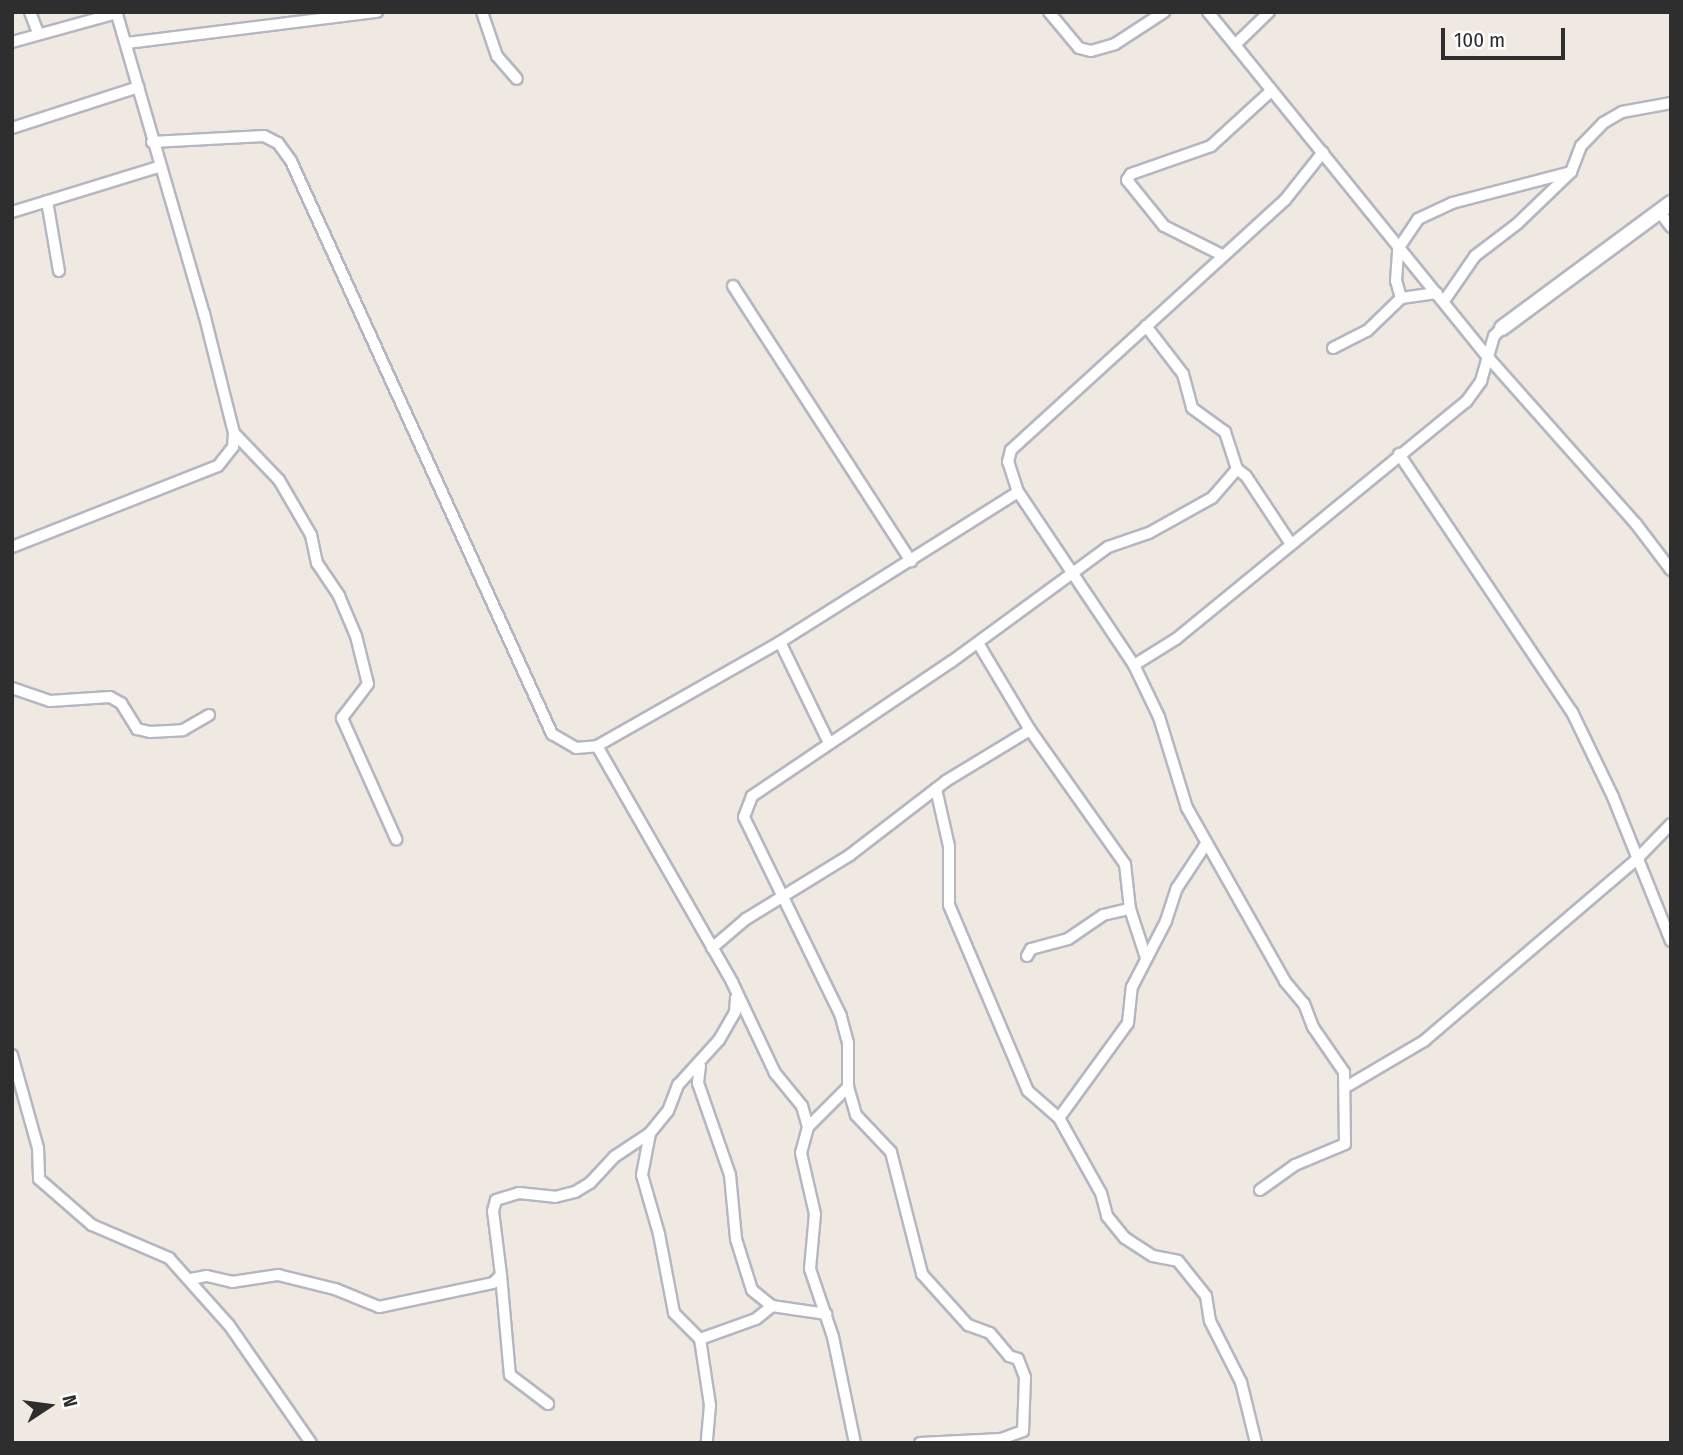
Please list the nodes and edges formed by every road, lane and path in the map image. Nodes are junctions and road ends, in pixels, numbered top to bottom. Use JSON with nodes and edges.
{"nodes":[{"id":1,"x":30,"y":12,"type":"edge"},
{"id":2,"x":116,"y":12,"type":"edge"},
{"id":3,"x":377,"y":12,"type":"edge"},
{"id":4,"x":482,"y":12,"type":"edge"},
{"id":5,"x":1049,"y":12,"type":"edge"},
{"id":6,"x":1164,"y":12,"type":"edge"},
{"id":7,"x":1208,"y":12,"type":"edge"},
{"id":8,"x":1269,"y":12,"type":"edge"},
{"id":9,"x":38,"y":33,"type":"junction"},
{"id":10,"x":12,"y":42,"type":"edge"},
{"id":11,"x":127,"y":43,"type":"junction"},
{"id":12,"x":1234,"y":46,"type":"junction"},
{"id":13,"x":517,"y":79,"type":"dead end"},
{"id":14,"x":138,"y":87,"type":"junction"},
{"id":15,"x":1271,"y":91,"type":"junction"},
{"id":16,"x":1671,"y":103,"type":"edge"},
{"id":17,"x":12,"y":128,"type":"edge"},
{"id":18,"x":152,"y":142,"type":"junction"},
{"id":19,"x":1323,"y":152,"type":"junction"},
{"id":20,"x":158,"y":167,"type":"junction"},
{"id":21,"x":1571,"y":172,"type":"junction"},
{"id":22,"x":47,"y":201,"type":"junction"},
{"id":23,"x":1665,"y":207,"type":"edge"},
{"id":24,"x":12,"y":212,"type":"edge"},
{"id":25,"x":1671,"y":227,"type":"edge"},
{"id":26,"x":1398,"y":249,"type":"junction"},
{"id":27,"x":1223,"y":255,"type":"junction"},
{"id":28,"x":59,"y":271,"type":"dead end"},
{"id":29,"x":733,"y":286,"type":"dead end"},
{"id":30,"x":1440,"y":297,"type":"junction"},
{"id":31,"x":1401,"y":298,"type":"junction"},
{"id":32,"x":1146,"y":327,"type":"junction"},
{"id":33,"x":1502,"y":328,"type":"joint"},
{"id":34,"x":1333,"y":348,"type":"dead end"},
{"id":35,"x":1486,"y":355,"type":"junction"},
{"id":36,"x":234,"y":433,"type":"junction"},
{"id":37,"x":1399,"y":454,"type":"junction"},
{"id":38,"x":1237,"y":469,"type":"junction"},
{"id":39,"x":1018,"y":492,"type":"junction"},
{"id":40,"x":1292,"y":544,"type":"junction"},
{"id":41,"x":12,"y":547,"type":"edge"},
{"id":42,"x":911,"y":561,"type":"junction"},
{"id":43,"x":1671,"y":570,"type":"edge"},
{"id":44,"x":1073,"y":574,"type":"junction"},
{"id":45,"x":780,"y":642,"type":"junction"},
{"id":46,"x":978,"y":643,"type":"junction"},
{"id":47,"x":1135,"y":665,"type":"junction"},
{"id":48,"x":12,"y":688,"type":"edge"},
{"id":49,"x":209,"y":715,"type":"dead end"},
{"id":50,"x":1030,"y":730,"type":"junction"},
{"id":51,"x":829,"y":743,"type":"junction"},
{"id":52,"x":597,"y":746,"type":"junction"},
{"id":53,"x":936,"y":789,"type":"junction"},
{"id":54,"x":1671,"y":824,"type":"edge"},
{"id":55,"x":396,"y":839,"type":"dead end"},
{"id":56,"x":1206,"y":844,"type":"junction"},
{"id":57,"x":1636,"y":860,"type":"junction"},
{"id":58,"x":782,"y":898,"type":"junction"},
{"id":59,"x":1130,"y":909,"type":"junction"},
{"id":60,"x":1671,"y":941,"type":"edge"},
{"id":61,"x":712,"y":948,"type":"junction"},
{"id":62,"x":1027,"y":956,"type":"dead end"},
{"id":63,"x":1146,"y":958,"type":"junction"},
{"id":64,"x":736,"y":994,"type":"junction"},
{"id":65,"x":12,"y":1055,"type":"edge"},
{"id":66,"x":700,"y":1066,"type":"junction"},
{"id":67,"x":848,"y":1087,"type":"junction"},
{"id":68,"x":1346,"y":1087,"type":"junction"},
{"id":69,"x":1059,"y":1118,"type":"junction"},
{"id":70,"x":808,"y":1126,"type":"junction"},
{"id":71,"x":650,"y":1133,"type":"junction"},
{"id":72,"x":1260,"y":1190,"type":"dead end"},
{"id":73,"x":501,"y":1275,"type":"junction"},
{"id":74,"x":191,"y":1279,"type":"junction"},
{"id":75,"x":772,"y":1306,"type":"junction"},
{"id":76,"x":826,"y":1314,"type":"junction"},
{"id":77,"x":700,"y":1339,"type":"junction"},
{"id":78,"x":548,"y":1404,"type":"dead end"},
{"id":79,"x":1023,"y":1431,"type":"junction"},
{"id":80,"x":311,"y":1443,"type":"edge"},
{"id":81,"x":707,"y":1443,"type":"edge"},
{"id":82,"x":855,"y":1443,"type":"edge"},
{"id":83,"x":920,"y":1443,"type":"edge"},
{"id":84,"x":1021,"y":1443,"type":"edge"},
{"id":85,"x":1256,"y":1443,"type":"edge"}],
"edges":[{"from":1,"to":9,"type":"street"},
{"from":2,"to":9,"type":"street"},
{"from":2,"to":11,"type":"street"},
{"from":3,"to":11,"type":"street"},
{"from":4,"to":13,"type":"street"},
{"from":5,"to":6,"type":"street"},
{"from":7,"to":12,"type":"street"},
{"from":8,"to":12,"type":"street"},
{"from":9,"to":10,"type":"street"},
{"from":11,"to":14,"type":"street"},
{"from":12,"to":15,"type":"street"},
{"from":14,"to":17,"type":"street"},
{"from":14,"to":18,"type":"street"},
{"from":15,"to":19,"type":"street"},
{"from":15,"to":27,"type":"street"},
{"from":16,"to":21,"type":"street"},
{"from":18,"to":20,"type":"street"},
{"from":18,"to":52,"type":"street"},
{"from":19,"to":26,"type":"street"},
{"from":19,"to":27,"type":"street"},
{"from":20,"to":22,"type":"street"},
{"from":20,"to":36,"type":"street"},
{"from":21,"to":26,"type":"street"},
{"from":21,"to":30,"type":"street"},
{"from":22,"to":24,"type":"street"},
{"from":22,"to":28,"type":"street"},
{"from":23,"to":25,"type":"street"},
{"from":23,"to":33,"type":"main road"},
{"from":26,"to":30,"type":"street"},
{"from":26,"to":31,"type":"street"},
{"from":27,"to":32,"type":"street"},
{"from":29,"to":42,"type":"street"},
{"from":30,"to":31,"type":"street"},
{"from":30,"to":35,"type":"street"},
{"from":31,"to":34,"type":"street"},
{"from":32,"to":38,"type":"street"},
{"from":32,"to":39,"type":"street"},
{"from":33,"to":35,"type":"street"},
{"from":35,"to":37,"type":"street"},
{"from":35,"to":43,"type":"street"},
{"from":36,"to":41,"type":"street"},
{"from":36,"to":55,"type":"street"},
{"from":37,"to":40,"type":"street"},
{"from":37,"to":57,"type":"street"},
{"from":38,"to":40,"type":"street"},
{"from":38,"to":44,"type":"street"},
{"from":39,"to":42,"type":"street"},
{"from":39,"to":44,"type":"street"},
{"from":40,"to":47,"type":"street"},
{"from":42,"to":45,"type":"street"},
{"from":44,"to":46,"type":"street"},
{"from":44,"to":47,"type":"street"},
{"from":45,"to":51,"type":"street"},
{"from":45,"to":52,"type":"street"},
{"from":46,"to":50,"type":"street"},
{"from":46,"to":51,"type":"street"},
{"from":47,"to":56,"type":"street"},
{"from":48,"to":49,"type":"street"},
{"from":50,"to":53,"type":"street"},
{"from":50,"to":59,"type":"street"},
{"from":51,"to":58,"type":"street"},
{"from":52,"to":61,"type":"street"},
{"from":53,"to":58,"type":"street"},
{"from":53,"to":69,"type":"street"},
{"from":54,"to":57,"type":"street"},
{"from":56,"to":63,"type":"street"},
{"from":56,"to":68,"type":"street"},
{"from":57,"to":60,"type":"street"},
{"from":57,"to":68,"type":"street"},
{"from":58,"to":61,"type":"street"},
{"from":58,"to":67,"type":"street"},
{"from":59,"to":62,"type":"street"},
{"from":59,"to":63,"type":"street"},
{"from":61,"to":64,"type":"street"},
{"from":63,"to":69,"type":"street"},
{"from":64,"to":66,"type":"street"},
{"from":64,"to":70,"type":"street"},
{"from":65,"to":74,"type":"street"},
{"from":66,"to":71,"type":"street"},
{"from":66,"to":75,"type":"street"},
{"from":67,"to":70,"type":"street"},
{"from":67,"to":79,"type":"street"},
{"from":68,"to":72,"type":"street"},
{"from":69,"to":85,"type":"street"},
{"from":70,"to":76,"type":"street"},
{"from":71,"to":73,"type":"street"},
{"from":71,"to":77,"type":"street"},
{"from":73,"to":74,"type":"street"},
{"from":73,"to":78,"type":"street"},
{"from":74,"to":80,"type":"street"},
{"from":75,"to":76,"type":"street"},
{"from":75,"to":77,"type":"street"},
{"from":76,"to":82,"type":"street"},
{"from":77,"to":81,"type":"street"},
{"from":79,"to":83,"type":"street"},
{"from":79,"to":84,"type":"street"}]}
